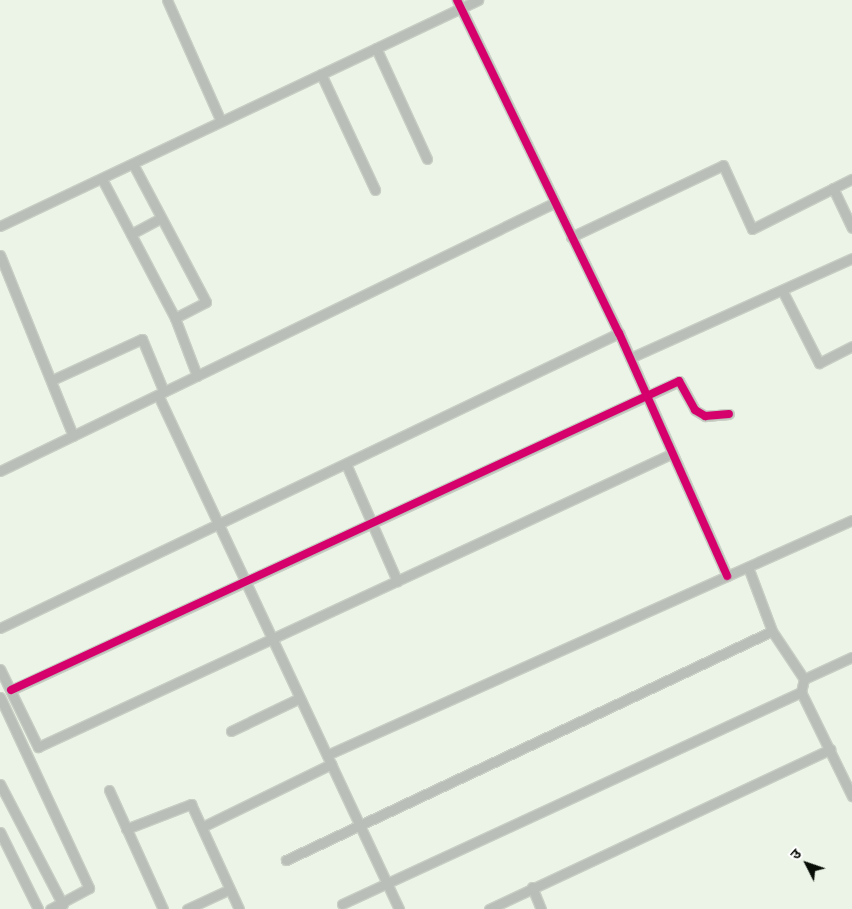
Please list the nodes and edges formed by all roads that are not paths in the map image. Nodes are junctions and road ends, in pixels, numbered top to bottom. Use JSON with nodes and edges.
{"nodes":[{"id":1,"x":167,"y":0,"type":"edge"},
{"id":2,"x":478,"y":0,"type":"edge"},
{"id":3,"x":459,"y":4,"type":"edge"},
{"id":4,"x":376,"y":48,"type":"junction"},
{"id":5,"x":321,"y":74,"type":"junction"},
{"id":6,"x":220,"y":119,"type":"junction"},
{"id":7,"x":427,"y":160,"type":"dead end"},
{"id":8,"x":133,"y":164,"type":"junction"},
{"id":9,"x":102,"y":178,"type":"junction"},
{"id":10,"x":852,"y":179,"type":"edge"},
{"id":11,"x":833,"y":188,"type":"junction"},
{"id":12,"x":375,"y":190,"type":"dead end"},
{"id":13,"x":554,"y":203,"type":"junction"},
{"id":14,"x":162,"y":218,"type":"junction"},
{"id":15,"x":0,"y":226,"type":"edge"},
{"id":16,"x":852,"y":228,"type":"edge"},
{"id":17,"x":131,"y":234,"type":"junction"},
{"id":18,"x":571,"y":237,"type":"junction"},
{"id":19,"x":0,"y":255,"type":"edge"},
{"id":20,"x":852,"y":258,"type":"edge"},
{"id":21,"x":782,"y":290,"type":"junction"},
{"id":22,"x":175,"y":318,"type":"junction"},
{"id":23,"x":619,"y":333,"type":"junction"},
{"id":24,"x":852,"y":346,"type":"edge"},
{"id":25,"x":630,"y":358,"type":"junction"},
{"id":26,"x":197,"y":376,"type":"junction"},
{"id":27,"x":52,"y":380,"type":"junction"},
{"id":28,"x":161,"y":393,"type":"junction"},
{"id":29,"x":644,"y":396,"type":"junction"},
{"id":30,"x":729,"y":414,"type":"dead end"},
{"id":31,"x":73,"y":436,"type":"junction"},
{"id":32,"x":671,"y":454,"type":"junction"},
{"id":33,"x":346,"y":464,"type":"junction"},
{"id":34,"x":0,"y":471,"type":"edge"},
{"id":35,"x":852,"y":520,"type":"edge"},
{"id":36,"x":371,"y":522,"type":"junction"},
{"id":37,"x":218,"y":523,"type":"junction"},
{"id":38,"x":748,"y":567,"type":"junction"},
{"id":39,"x":727,"y":576,"type":"junction"},
{"id":40,"x":245,"y":581,"type":"junction"},
{"id":41,"x":397,"y":581,"type":"junction"},
{"id":42,"x":0,"y":628,"type":"edge"},
{"id":43,"x":772,"y":631,"type":"junction"},
{"id":44,"x":273,"y":640,"type":"junction"},
{"id":45,"x":852,"y":656,"type":"edge"},
{"id":46,"x":0,"y":669,"type":"edge"},
{"id":47,"x":804,"y":679,"type":"junction"},
{"id":48,"x":11,"y":690,"type":"junction"},
{"id":49,"x":802,"y":692,"type":"junction"},
{"id":50,"x":0,"y":697,"type":"edge"},
{"id":51,"x":300,"y":698,"type":"junction"},
{"id":52,"x":231,"y":731,"type":"dead end"},
{"id":53,"x":830,"y":749,"type":"junction"},
{"id":54,"x":326,"y":755,"type":"junction"},
{"id":55,"x":331,"y":764,"type":"junction"},
{"id":56,"x":1,"y":789,"type":"edge"},
{"id":57,"x":109,"y":790,"type":"dead end"},
{"id":58,"x":852,"y":796,"type":"edge"},
{"id":59,"x":359,"y":825,"type":"junction"},
{"id":60,"x":202,"y":827,"type":"junction"},
{"id":61,"x":126,"y":829,"type":"junction"},
{"id":62,"x":0,"y":832,"type":"edge"},
{"id":63,"x":4,"y":850,"type":"edge"},
{"id":64,"x":286,"y":860,"type":"dead end"},
{"id":65,"x":387,"y":884,"type":"junction"},
{"id":66,"x":532,"y":888,"type":"junction"},
{"id":67,"x":230,"y":889,"type":"junction"},
{"id":68,"x":342,"y":904,"type":"dead end"},
{"id":69,"x":63,"y":905,"type":"junction"},
{"id":70,"x":38,"y":909,"type":"edge"},
{"id":71,"x":50,"y":909,"type":"edge"},
{"id":72,"x":163,"y":909,"type":"edge"},
{"id":73,"x":187,"y":909,"type":"edge"},
{"id":74,"x":239,"y":909,"type":"edge"},
{"id":75,"x":399,"y":909,"type":"edge"},
{"id":76,"x":489,"y":909,"type":"edge"},
{"id":77,"x":542,"y":909,"type":"edge"}],
"edges":[{"from":1,"to":6,"type":"street"},
{"from":2,"to":3,"type":"street"},
{"from":3,"to":4,"type":"street"},
{"from":3,"to":13,"type":"street"},
{"from":4,"to":5,"type":"street"},
{"from":4,"to":7,"type":"street"},
{"from":5,"to":6,"type":"street"},
{"from":5,"to":12,"type":"street"},
{"from":6,"to":8,"type":"street"},
{"from":8,"to":9,"type":"street"},
{"from":8,"to":14,"type":"street"},
{"from":9,"to":15,"type":"street"},
{"from":9,"to":17,"type":"street"},
{"from":10,"to":11,"type":"street"},
{"from":11,"to":16,"type":"street"},
{"from":11,"to":18,"type":"street"},
{"from":13,"to":18,"type":"street"},
{"from":13,"to":26,"type":"street"},
{"from":14,"to":17,"type":"street"},
{"from":14,"to":22,"type":"street"},
{"from":17,"to":22,"type":"street"},
{"from":18,"to":23,"type":"street"},
{"from":19,"to":27,"type":"street"},
{"from":20,"to":21,"type":"street"},
{"from":21,"to":24,"type":"street"},
{"from":21,"to":25,"type":"street"},
{"from":22,"to":26,"type":"street"},
{"from":23,"to":25,"type":"street"},
{"from":23,"to":33,"type":"street"},
{"from":25,"to":29,"type":"street"},
{"from":26,"to":28,"type":"street"},
{"from":27,"to":28,"type":"street"},
{"from":27,"to":31,"type":"street"},
{"from":28,"to":31,"type":"street"},
{"from":28,"to":37,"type":"street"},
{"from":29,"to":30,"type":"street"},
{"from":29,"to":32,"type":"street"},
{"from":29,"to":36,"type":"street"},
{"from":31,"to":34,"type":"street"},
{"from":32,"to":39,"type":"street"},
{"from":32,"to":41,"type":"street"},
{"from":33,"to":36,"type":"street"},
{"from":33,"to":37,"type":"street"},
{"from":35,"to":38,"type":"street"},
{"from":36,"to":40,"type":"street"},
{"from":36,"to":41,"type":"street"},
{"from":37,"to":40,"type":"street"},
{"from":37,"to":42,"type":"street"},
{"from":38,"to":39,"type":"street"},
{"from":38,"to":43,"type":"street"},
{"from":39,"to":54,"type":"street"},
{"from":40,"to":44,"type":"street"},
{"from":40,"to":48,"type":"street"},
{"from":41,"to":44,"type":"street"},
{"from":43,"to":47,"type":"street"},
{"from":43,"to":59,"type":"street"},
{"from":44,"to":48,"type":"street"},
{"from":44,"to":51,"type":"street"},
{"from":45,"to":47,"type":"street"},
{"from":46,"to":48,"type":"street"},
{"from":47,"to":49,"type":"street"},
{"from":49,"to":53,"type":"street"},
{"from":49,"to":65,"type":"street"},
{"from":50,"to":69,"type":"street"},
{"from":51,"to":52,"type":"street"},
{"from":51,"to":54,"type":"street"},
{"from":53,"to":58,"type":"street"},
{"from":53,"to":66,"type":"street"},
{"from":54,"to":55,"type":"street"},
{"from":55,"to":59,"type":"street"},
{"from":55,"to":60,"type":"street"},
{"from":56,"to":69,"type":"street"},
{"from":57,"to":61,"type":"street"},
{"from":59,"to":64,"type":"street"},
{"from":59,"to":65,"type":"street"},
{"from":60,"to":61,"type":"street"},
{"from":60,"to":67,"type":"street"},
{"from":61,"to":72,"type":"street"},
{"from":62,"to":63,"type":"street"},
{"from":63,"to":70,"type":"street"},
{"from":65,"to":68,"type":"street"},
{"from":65,"to":75,"type":"street"},
{"from":66,"to":76,"type":"street"},
{"from":66,"to":77,"type":"street"},
{"from":67,"to":73,"type":"street"},
{"from":67,"to":74,"type":"street"},
{"from":69,"to":71,"type":"street"}]}
